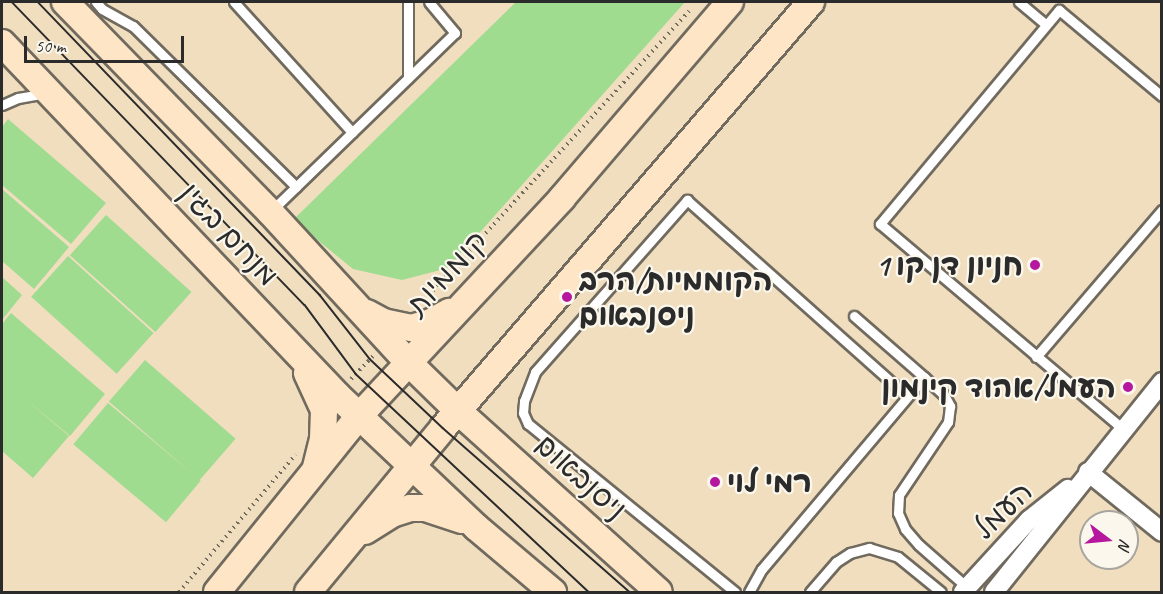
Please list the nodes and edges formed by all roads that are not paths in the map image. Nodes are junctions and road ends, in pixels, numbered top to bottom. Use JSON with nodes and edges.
{"nodes":[{"id":1,"x":65,"y":2,"type":"edge"},
{"id":2,"x":96,"y":2,"type":"edge"},
{"id":3,"x":234,"y":2,"type":"edge"},
{"id":4,"x":408,"y":2,"type":"edge"},
{"id":5,"x":429,"y":2,"type":"edge"},
{"id":6,"x":811,"y":2,"type":"edge"},
{"id":7,"x":1019,"y":2,"type":"edge"},
{"id":8,"x":723,"y":5,"type":"edge"},
{"id":9,"x":1046,"y":25,"type":"junction"},
{"id":10,"x":2,"y":43,"type":"edge"},
{"id":11,"x":408,"y":78,"type":"junction"},
{"id":12,"x":50,"y":93,"type":"junction"},
{"id":13,"x":1161,"y":96,"type":"edge"},
{"id":14,"x":2,"y":105,"type":"edge"},
{"id":15,"x":352,"y":132,"type":"junction"},
{"id":16,"x":296,"y":187,"type":"junction"},
{"id":17,"x":1161,"y":210,"type":"edge"},
{"id":18,"x":270,"y":212,"type":"junction"},
{"id":19,"x":467,"y":301,"type":"junction"},
{"id":20,"x":355,"y":306,"type":"junction"},
{"id":21,"x":854,"y":316,"type":"dead end"},
{"id":22,"x":297,"y":354,"type":"junction"},
{"id":23,"x":1036,"y":357,"type":"junction"},
{"id":24,"x":409,"y":363,"type":"junction"},
{"id":25,"x":924,"y":377,"type":"junction"},
{"id":26,"x":1161,"y":382,"type":"edge"},
{"id":27,"x":907,"y":396,"type":"junction"},
{"id":28,"x":458,"y":411,"type":"junction"},
{"id":29,"x":359,"y":416,"type":"junction"},
{"id":30,"x":1124,"y":429,"type":"junction"},
{"id":31,"x":411,"y":466,"type":"junction"},
{"id":32,"x":1088,"y":472,"type":"junction"},
{"id":33,"x":314,"y":475,"type":"junction"},
{"id":34,"x":476,"y":527,"type":"junction"},
{"id":35,"x":1161,"y":532,"type":"edge"},
{"id":36,"x":347,"y":543,"type":"junction"},
{"id":37,"x":967,"y":590,"type":"edge"},
{"id":38,"x":217,"y":592,"type":"edge"},
{"id":39,"x":308,"y":592,"type":"edge"},
{"id":40,"x":553,"y":592,"type":"edge"},
{"id":41,"x":659,"y":592,"type":"edge"},
{"id":42,"x":735,"y":592,"type":"edge"},
{"id":43,"x":749,"y":592,"type":"edge"},
{"id":44,"x":810,"y":592,"type":"edge"},
{"id":45,"x":941,"y":592,"type":"edge"},
{"id":46,"x":994,"y":592,"type":"edge"}],
"edges":[{"from":1,"to":18,"type":"main road","name":"מנחם בגין"},
{"from":2,"to":16,"type":"lane"},
{"from":3,"to":15,"type":"lane"},
{"from":4,"to":11,"type":"lane"},
{"from":5,"to":11,"type":"lane"},
{"from":6,"to":28,"type":"main road"},
{"from":7,"to":9,"type":"lane"},
{"from":8,"to":19,"type":"main road","name":"קוממיות"},
{"from":9,"to":13,"type":"lane"},
{"from":9,"to":23,"type":"lane"},
{"from":10,"to":12,"type":"main road","name":"מנחם בגין"},
{"from":11,"to":15,"type":"lane"},
{"from":12,"to":14,"type":"lane"},
{"from":12,"to":22,"type":"main road","name":"מנחם בגין"},
{"from":15,"to":16,"type":"lane"},
{"from":16,"to":18,"type":"lane"},
{"from":17,"to":23,"type":"lane"},
{"from":18,"to":20,"type":"main road","name":"מנחם בגין"},
{"from":19,"to":20,"type":"main road"},
{"from":19,"to":24,"type":"main road","name":"קוממיות"},
{"from":20,"to":24,"type":"main road","name":"מנחם בגין"},
{"from":21,"to":25,"type":"lane"},
{"from":22,"to":29,"type":"main road","name":"מנחם בגין"},
{"from":22,"to":33,"type":"main road"},
{"from":23,"to":30,"type":"lane"},
{"from":24,"to":28,"type":"main road","name":"מנחם בגין"},
{"from":24,"to":29,"type":"main road","name":"קוממיות"},
{"from":25,"to":27,"type":"lane"},
{"from":25,"to":37,"type":"lane"},
{"from":26,"to":30,"type":"street","name":"העמל"},
{"from":27,"to":42,"type":"lane"},
{"from":27,"to":43,"type":"lane"},
{"from":28,"to":31,"type":"main road"},
{"from":28,"to":41,"type":"main road","name":"ניסנבאום"},
{"from":29,"to":31,"type":"main road","name":"מנחם בגין"},
{"from":29,"to":33,"type":"main road","name":"קוממיות"},
{"from":30,"to":32,"type":"street","name":"העמל"},
{"from":31,"to":34,"type":"main road"},
{"from":31,"to":36,"type":"main road"},
{"from":32,"to":35,"type":"street"},
{"from":32,"to":37,"type":"street","name":"העמל"},
{"from":32,"to":46,"type":"street","name":"העמל"},
{"from":33,"to":38,"type":"main road","name":"קוממיות"},
{"from":34,"to":36,"type":"main road"},
{"from":34,"to":40,"type":"main road"},
{"from":36,"to":39,"type":"main road"},
{"from":44,"to":45,"type":"lane"}]}
